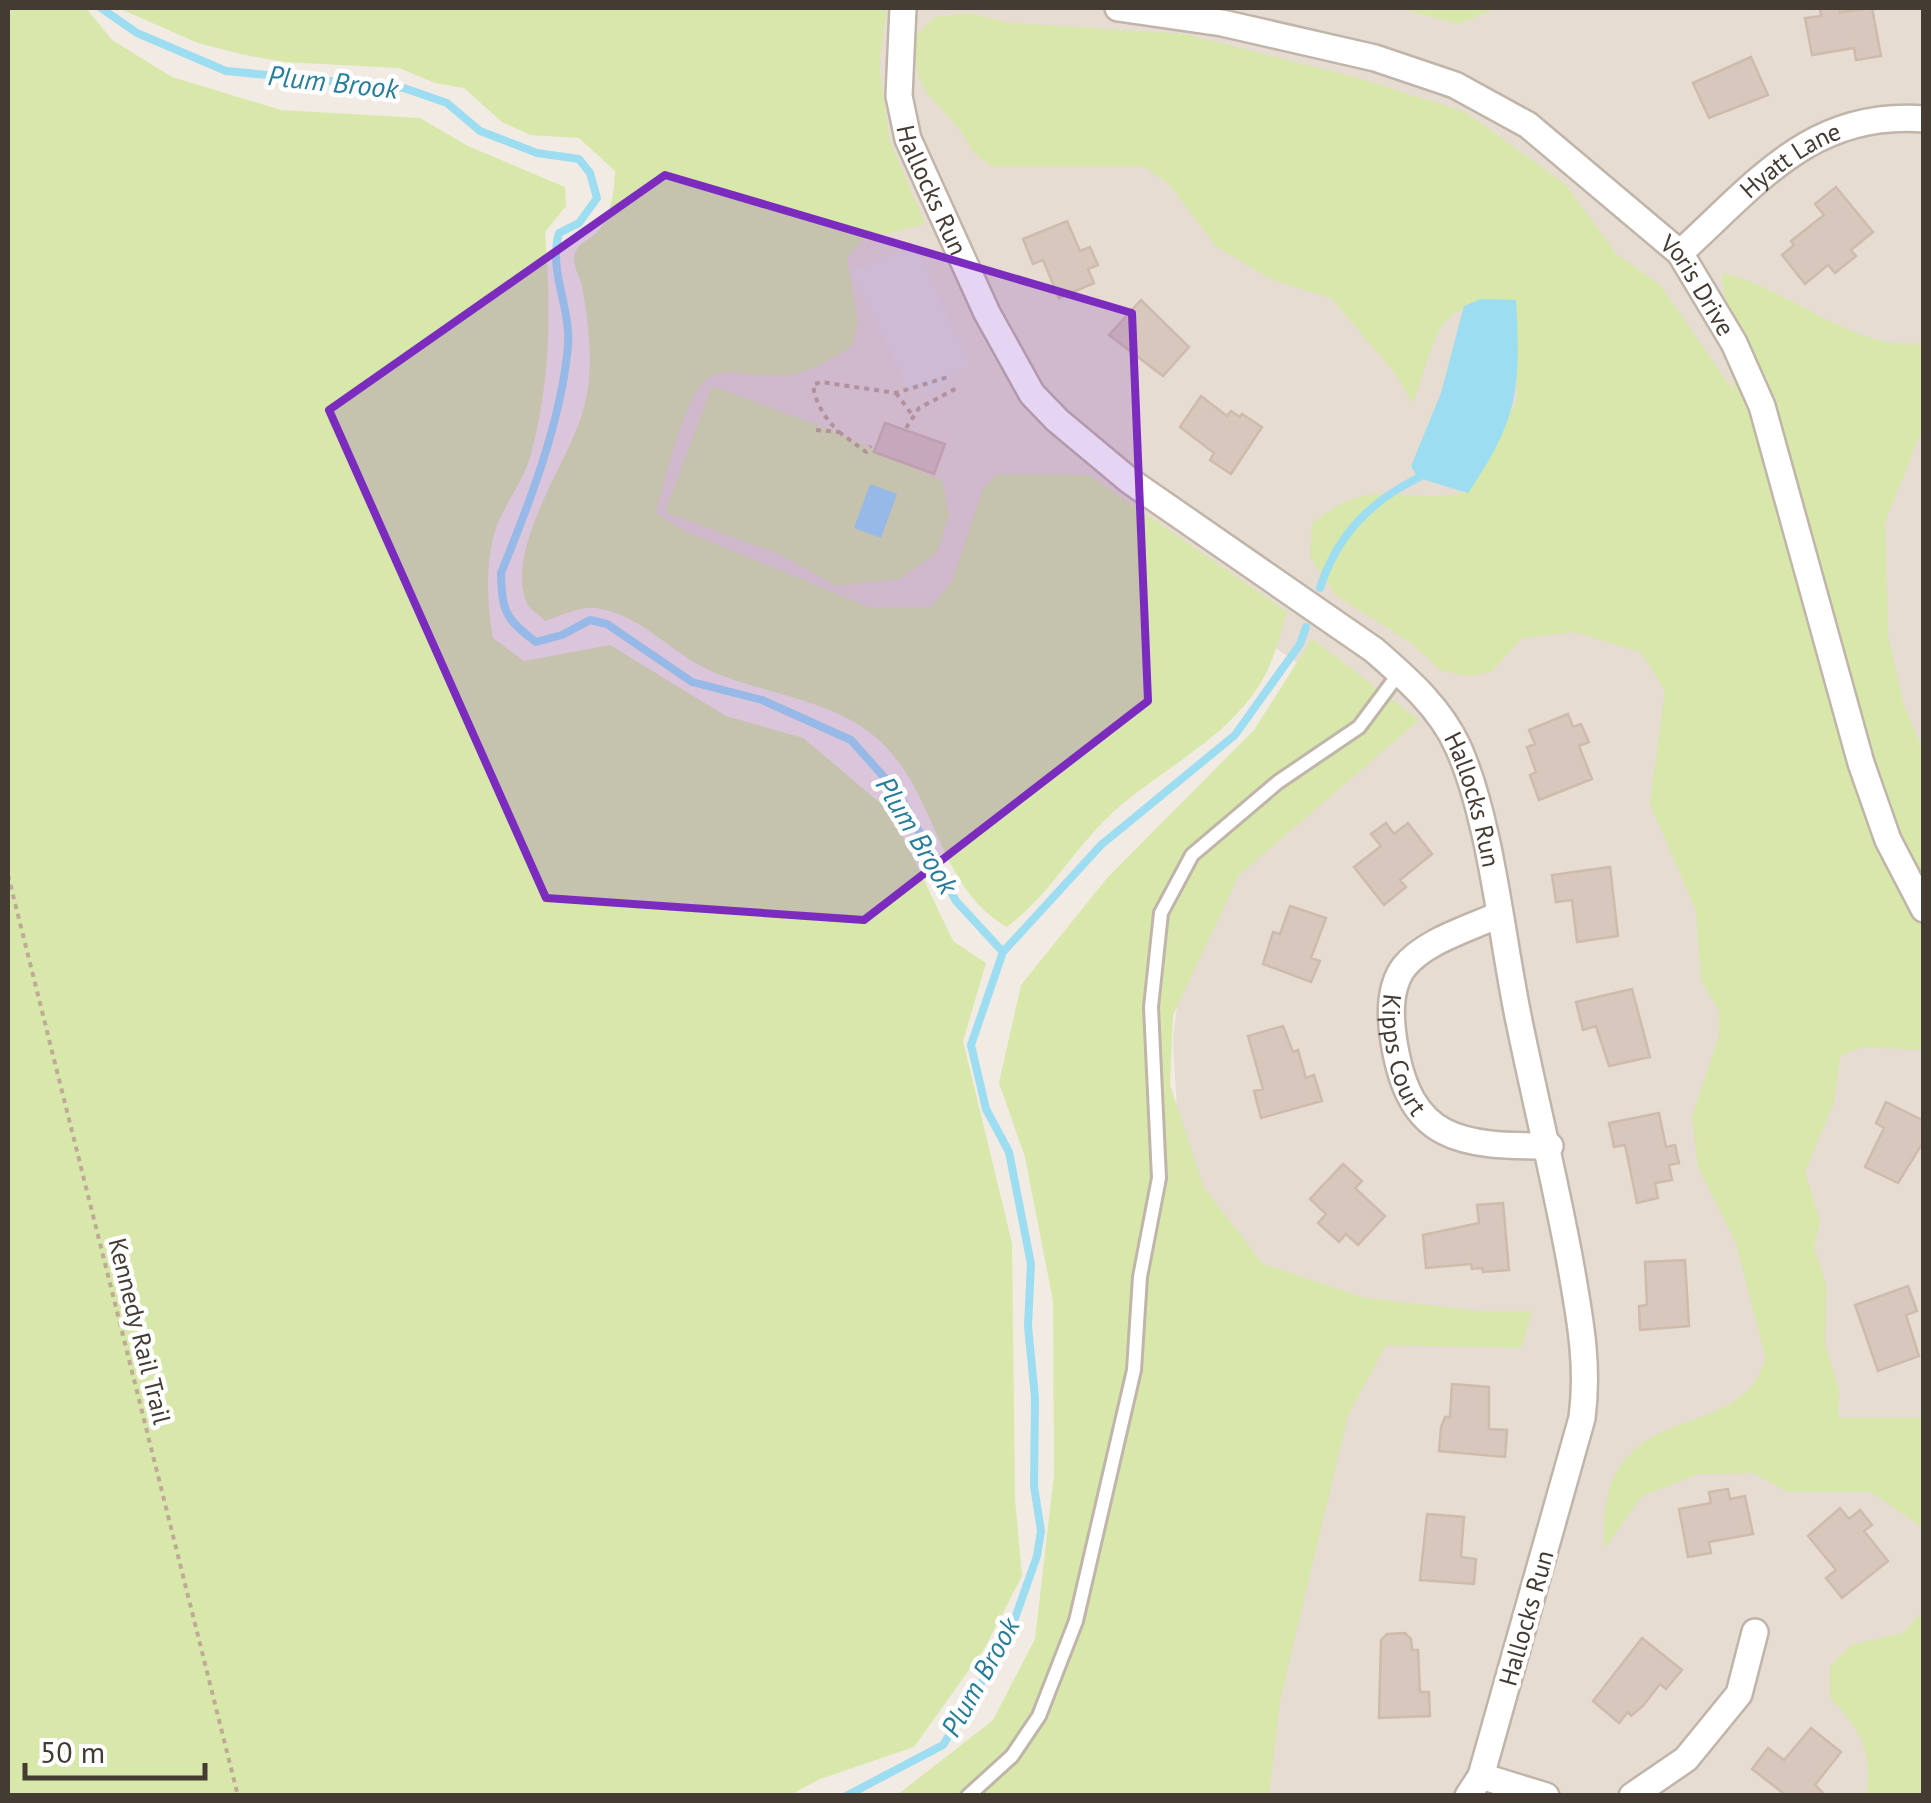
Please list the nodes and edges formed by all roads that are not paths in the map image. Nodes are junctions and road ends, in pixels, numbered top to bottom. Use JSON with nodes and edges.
{"nodes":[{"id":1,"x":903,"y":8,"type":"edge"},
{"id":2,"x":1118,"y":8,"type":"edge"},
{"id":3,"x":1924,"y":119,"type":"edge"},
{"id":4,"x":1680,"y":252,"type":"junction"},
{"id":5,"x":1400,"y":672,"type":"junction"},
{"id":6,"x":1924,"y":909,"type":"edge"},
{"id":7,"x":1498,"y":915,"type":"junction"},
{"id":8,"x":1550,"y":1146,"type":"junction"},
{"id":9,"x":1755,"y":1632,"type":"dead end"},
{"id":10,"x":1475,"y":1786,"type":"edge"},
{"id":11,"x":968,"y":1796,"type":"edge"},
{"id":12,"x":1546,"y":1796,"type":"edge"},
{"id":13,"x":1632,"y":1796,"type":"edge"}],
"edges":[{"from":1,"to":5,"type":"street","name":"Hallocks Run"},
{"from":2,"to":4,"type":"street","name":"Voris Drive"},
{"from":3,"to":4,"type":"street","name":"Hyatt Lane"},
{"from":4,"to":6,"type":"street","name":"Voris Drive"},
{"from":5,"to":7,"type":"street","name":"Hallocks Run"},
{"from":5,"to":11,"type":"lane"},
{"from":7,"to":8,"type":"street","name":"Hallocks Run"},
{"from":7,"to":8,"type":"street","name":"Kipps Court"},
{"from":8,"to":10,"type":"street","name":"Hallocks Run"},
{"from":9,"to":13,"type":"street"},
{"from":10,"to":12,"type":"street"}]}
